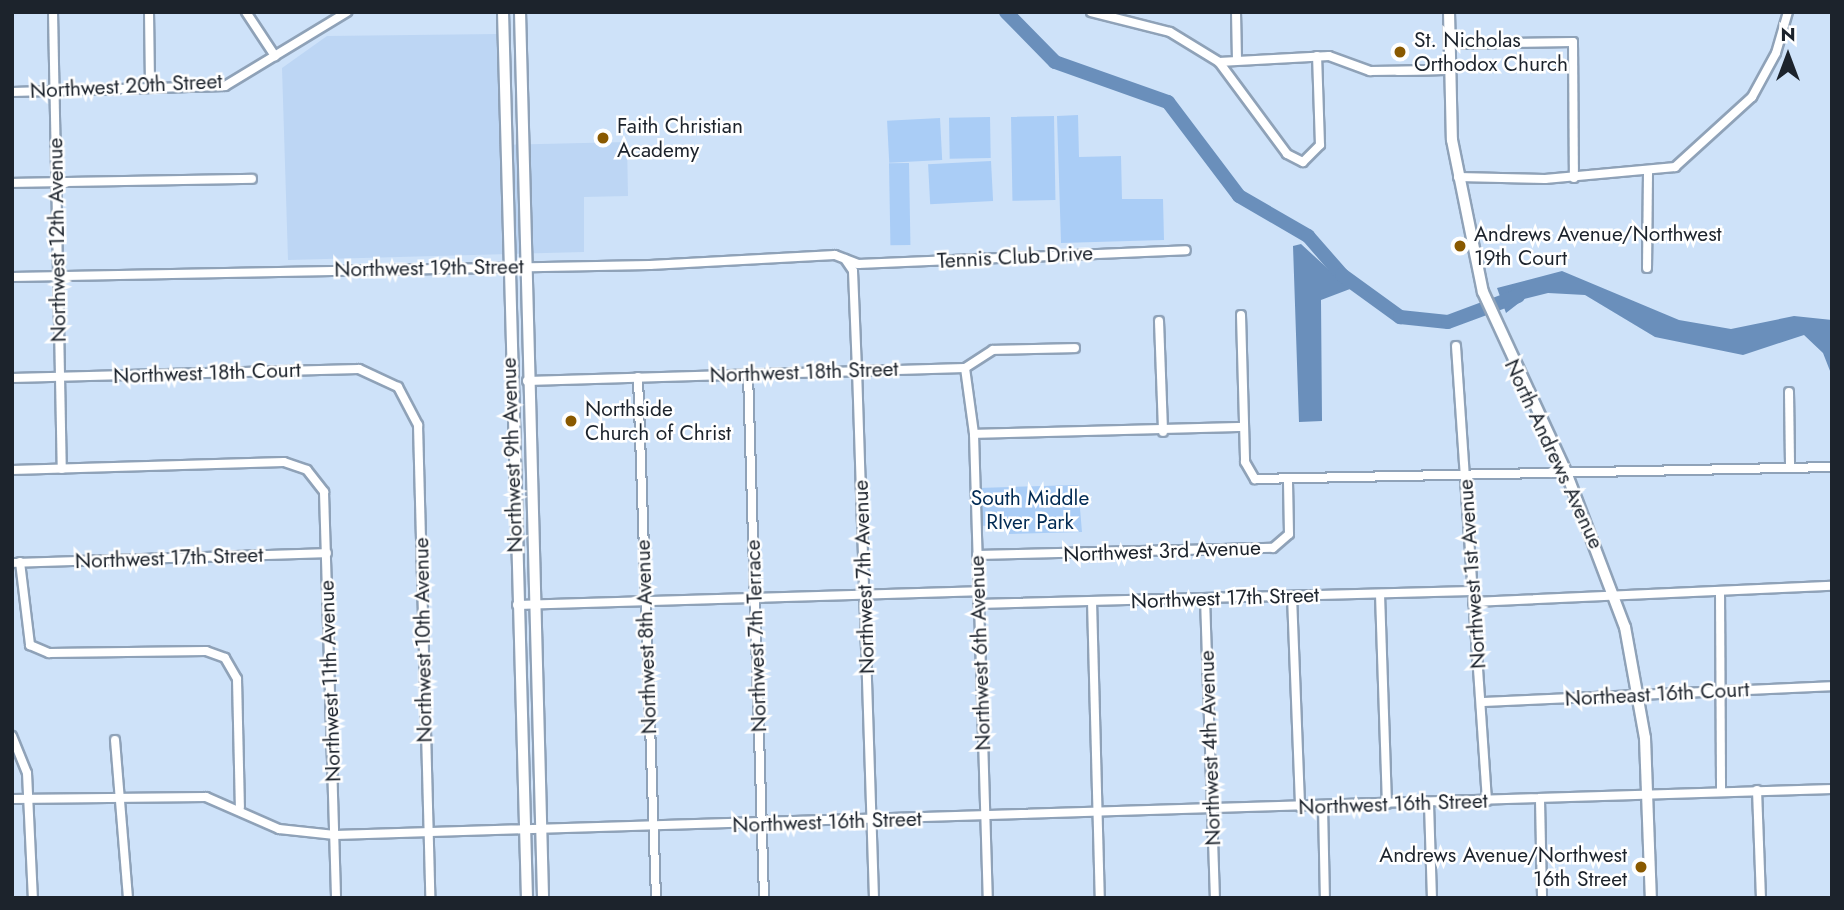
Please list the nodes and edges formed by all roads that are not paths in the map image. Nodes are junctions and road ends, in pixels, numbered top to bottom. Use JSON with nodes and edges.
{"nodes":[{"id":1,"x":53,"y":12,"type":"edge"},
{"id":2,"x":149,"y":12,"type":"edge"},
{"id":3,"x":246,"y":12,"type":"edge"},
{"id":4,"x":347,"y":12,"type":"edge"},
{"id":5,"x":503,"y":12,"type":"edge"},
{"id":6,"x":520,"y":12,"type":"edge"},
{"id":7,"x":1091,"y":12,"type":"edge"},
{"id":8,"x":1236,"y":12,"type":"edge"},
{"id":9,"x":1449,"y":12,"type":"edge"},
{"id":10,"x":1786,"y":13,"type":"edge"},
{"id":11,"x":1449,"y":44,"type":"junction"},
{"id":12,"x":275,"y":56,"type":"junction"},
{"id":13,"x":1317,"y":56,"type":"junction"},
{"id":14,"x":1237,"y":58,"type":"junction"},
{"id":15,"x":1219,"y":62,"type":"junction"},
{"id":16,"x":1445,"y":70,"type":"junction"},
{"id":17,"x":150,"y":88,"type":"junction"},
{"id":18,"x":54,"y":91,"type":"junction"},
{"id":19,"x":12,"y":92,"type":"edge"},
{"id":20,"x":1648,"y":173,"type":"junction"},
{"id":21,"x":1458,"y":177,"type":"junction"},
{"id":22,"x":1574,"y":178,"type":"junction"},
{"id":23,"x":251,"y":179,"type":"dead end"},
{"id":24,"x":57,"y":182,"type":"junction"},
{"id":25,"x":12,"y":183,"type":"edge"},
{"id":26,"x":1186,"y":250,"type":"dead end"},
{"id":27,"x":845,"y":259,"type":"junction"},
{"id":28,"x":524,"y":265,"type":"junction"},
{"id":29,"x":508,"y":266,"type":"junction"},
{"id":30,"x":1647,"y":268,"type":"dead end"},
{"id":31,"x":56,"y":276,"type":"junction"},
{"id":32,"x":12,"y":277,"type":"edge"},
{"id":33,"x":1241,"y":315,"type":"dead end"},
{"id":34,"x":1159,"y":321,"type":"dead end"},
{"id":35,"x":1456,"y":346,"type":"dead end"},
{"id":36,"x":1075,"y":348,"type":"dead end"},
{"id":37,"x":965,"y":368,"type":"junction"},
{"id":38,"x":857,"y":369,"type":"junction"},
{"id":39,"x":748,"y":374,"type":"junction"},
{"id":40,"x":60,"y":377,"type":"junction"},
{"id":41,"x":638,"y":377,"type":"junction"},
{"id":42,"x":12,"y":378,"type":"edge"},
{"id":43,"x":527,"y":381,"type":"junction"},
{"id":44,"x":398,"y":387,"type":"joint"},
{"id":45,"x":1789,"y":392,"type":"dead end"},
{"id":46,"x":1244,"y":427,"type":"junction"},
{"id":47,"x":1163,"y":432,"type":"junction"},
{"id":48,"x":974,"y":434,"type":"junction"},
{"id":49,"x":1790,"y":467,"type":"junction"},
{"id":50,"x":1832,"y":467,"type":"edge"},
{"id":51,"x":62,"y":469,"type":"junction"},
{"id":52,"x":12,"y":470,"type":"edge"},
{"id":53,"x":1566,"y":472,"type":"junction"},
{"id":54,"x":1465,"y":476,"type":"junction"},
{"id":55,"x":1287,"y":481,"type":"junction"},
{"id":56,"x":327,"y":553,"type":"junction"},
{"id":57,"x":977,"y":555,"type":"junction"},
{"id":58,"x":16,"y":562,"type":"edge"},
{"id":59,"x":1832,"y":586,"type":"edge"},
{"id":60,"x":978,"y":591,"type":"junction"},
{"id":61,"x":1472,"y":591,"type":"junction"},
{"id":62,"x":1720,"y":591,"type":"junction"},
{"id":63,"x":1380,"y":594,"type":"junction"},
{"id":64,"x":864,"y":595,"type":"junction"},
{"id":65,"x":1292,"y":596,"type":"junction"},
{"id":66,"x":1617,"y":596,"type":"junction"},
{"id":67,"x":1205,"y":598,"type":"junction"},
{"id":68,"x":754,"y":600,"type":"junction"},
{"id":69,"x":1092,"y":601,"type":"junction"},
{"id":70,"x":1473,"y":602,"type":"junction"},
{"id":71,"x":644,"y":603,"type":"junction"},
{"id":72,"x":978,"y":604,"type":"junction"},
{"id":73,"x":517,"y":605,"type":"junction"},
{"id":74,"x":535,"y":605,"type":"junction"},
{"id":75,"x":1832,"y":686,"type":"edge"},
{"id":76,"x":1720,"y":691,"type":"junction"},
{"id":77,"x":1639,"y":695,"type":"junction"},
{"id":78,"x":1482,"y":702,"type":"junction"},
{"id":79,"x":12,"y":736,"type":"edge"},
{"id":80,"x":115,"y":740,"type":"dead end"},
{"id":81,"x":1832,"y":789,"type":"edge"},
{"id":82,"x":1757,"y":790,"type":"junction"},
{"id":83,"x":1721,"y":791,"type":"junction"},
{"id":84,"x":1648,"y":794,"type":"junction"},
{"id":85,"x":120,"y":797,"type":"junction"},
{"id":86,"x":12,"y":799,"type":"edge"},
{"id":87,"x":28,"y":799,"type":"junction"},
{"id":88,"x":1540,"y":800,"type":"junction"},
{"id":89,"x":1487,"y":801,"type":"junction"},
{"id":90,"x":1387,"y":804,"type":"junction"},
{"id":91,"x":1429,"y":804,"type":"junction"},
{"id":92,"x":1323,"y":806,"type":"junction"},
{"id":93,"x":240,"y":807,"type":"junction"},
{"id":94,"x":1300,"y":807,"type":"junction"},
{"id":95,"x":1212,"y":809,"type":"junction"},
{"id":96,"x":1097,"y":814,"type":"junction"},
{"id":97,"x":985,"y":816,"type":"junction"},
{"id":98,"x":871,"y":821,"type":"junction"},
{"id":99,"x":762,"y":824,"type":"junction"},
{"id":100,"x":654,"y":828,"type":"junction"},
{"id":101,"x":524,"y":830,"type":"junction"},
{"id":102,"x":541,"y":830,"type":"junction"},
{"id":103,"x":428,"y":832,"type":"junction"},
{"id":104,"x":335,"y":835,"type":"junction"},
{"id":105,"x":33,"y":898,"type":"edge"},
{"id":106,"x":128,"y":898,"type":"edge"},
{"id":107,"x":336,"y":898,"type":"edge"},
{"id":108,"x":430,"y":898,"type":"edge"},
{"id":109,"x":527,"y":898,"type":"edge"},
{"id":110,"x":543,"y":898,"type":"edge"},
{"id":111,"x":656,"y":898,"type":"edge"},
{"id":112,"x":764,"y":898,"type":"edge"},
{"id":113,"x":874,"y":898,"type":"edge"},
{"id":114,"x":988,"y":898,"type":"edge"},
{"id":115,"x":1100,"y":898,"type":"edge"},
{"id":116,"x":1214,"y":898,"type":"edge"},
{"id":117,"x":1325,"y":898,"type":"edge"},
{"id":118,"x":1433,"y":898,"type":"edge"},
{"id":119,"x":1542,"y":898,"type":"edge"},
{"id":120,"x":1651,"y":898,"type":"edge"},
{"id":121,"x":1761,"y":898,"type":"edge"}],
"edges":[{"from":1,"to":18,"type":"street","name":"Northwest 12th Avenue"},
{"from":2,"to":17,"type":"street"},
{"from":3,"to":12,"type":"street"},
{"from":4,"to":12,"type":"street","name":"Northwest 20th Street"},
{"from":5,"to":29,"type":"main road","name":"Northwest 9th Avenue"},
{"from":6,"to":28,"type":"main road","name":"Northwest 9th Avenue"},
{"from":7,"to":15,"type":"street"},
{"from":8,"to":14,"type":"street"},
{"from":9,"to":11,"type":"main road","name":"North Andrews Avenue"},
{"from":10,"to":20,"type":"street"},
{"from":11,"to":16,"type":"main road","name":"North Andrews Avenue"},
{"from":11,"to":22,"type":"street"},
{"from":12,"to":17,"type":"street","name":"Northwest 20th Street"},
{"from":13,"to":14,"type":"street"},
{"from":13,"to":15,"type":"street"},
{"from":13,"to":16,"type":"street"},
{"from":14,"to":15,"type":"street"},
{"from":16,"to":21,"type":"main road","name":"North Andrews Avenue"},
{"from":17,"to":18,"type":"street","name":"Northwest 20th Street"},
{"from":18,"to":19,"type":"street","name":"Northwest 20th Street"},
{"from":18,"to":24,"type":"street","name":"Northwest 12th Avenue"},
{"from":20,"to":22,"type":"street"},
{"from":20,"to":30,"type":"street"},
{"from":21,"to":22,"type":"street"},
{"from":21,"to":53,"type":"main road","name":"North Andrews Avenue"},
{"from":23,"to":24,"type":"street"},
{"from":24,"to":25,"type":"street"},
{"from":24,"to":31,"type":"street","name":"Northwest 12th Avenue"},
{"from":26,"to":27,"type":"street","name":"Tennis Club Drive"},
{"from":27,"to":28,"type":"street","name":"Northwest 19th Street"},
{"from":27,"to":38,"type":"street","name":"Northwest 7th Avenue"},
{"from":28,"to":29,"type":"street","name":"Northwest 19th Street"},
{"from":28,"to":43,"type":"main road","name":"Northwest 9th Avenue"},
{"from":29,"to":31,"type":"street","name":"Northwest 19th Street"},
{"from":29,"to":73,"type":"main road","name":"Northwest 9th Avenue"},
{"from":31,"to":32,"type":"street","name":"Northwest 19th Street"},
{"from":31,"to":40,"type":"street","name":"Northwest 12th Avenue"},
{"from":33,"to":46,"type":"street"},
{"from":34,"to":47,"type":"street"},
{"from":35,"to":54,"type":"street","name":"Northwest 1st Avenue"},
{"from":36,"to":37,"type":"street"},
{"from":37,"to":38,"type":"street","name":"Northwest 18th Street"},
{"from":37,"to":48,"type":"street","name":"Northwest 6th Avenue"},
{"from":38,"to":39,"type":"street","name":"Northwest 18th Street"},
{"from":38,"to":64,"type":"street","name":"Northwest 7th Avenue"},
{"from":39,"to":41,"type":"street","name":"Northwest 18th Street"},
{"from":39,"to":68,"type":"street","name":"Northwest 7th Terrace"},
{"from":40,"to":42,"type":"street","name":"Northwest 18th Court"},
{"from":40,"to":44,"type":"street","name":"Northwest 18th Court"},
{"from":40,"to":51,"type":"street","name":"Northwest 12th Avenue"},
{"from":41,"to":43,"type":"street","name":"Northwest 18th Street"},
{"from":41,"to":71,"type":"street","name":"Northwest 8th Avenue"},
{"from":43,"to":74,"type":"main road","name":"Northwest 9th Avenue"},
{"from":44,"to":103,"type":"street","name":"Northwest 10th Avenue"},
{"from":45,"to":49,"type":"street"},
{"from":46,"to":47,"type":"street"},
{"from":46,"to":55,"type":"street"},
{"from":47,"to":48,"type":"street"},
{"from":48,"to":57,"type":"street","name":"Northwest 6th Avenue"},
{"from":49,"to":50,"type":"street"},
{"from":49,"to":53,"type":"street"},
{"from":51,"to":52,"type":"street"},
{"from":51,"to":56,"type":"street","name":"Northwest 11th Avenue"},
{"from":53,"to":54,"type":"street"},
{"from":53,"to":66,"type":"main road","name":"North Andrews Avenue"},
{"from":54,"to":55,"type":"street"},
{"from":54,"to":61,"type":"street","name":"Northwest 1st Avenue"},
{"from":55,"to":57,"type":"street","name":"Northwest 3rd Avenue"},
{"from":56,"to":58,"type":"street","name":"Northwest 17th Street"},
{"from":56,"to":104,"type":"street","name":"Northwest 11th Avenue"},
{"from":57,"to":60,"type":"street","name":"Northwest 6th Avenue"},
{"from":58,"to":93,"type":"street"},
{"from":59,"to":62,"type":"street"},
{"from":60,"to":64,"type":"street"},
{"from":60,"to":72,"type":"street","name":"Northwest 6th Avenue"},
{"from":61,"to":63,"type":"street","name":"Northwest 17th Street"},
{"from":61,"to":70,"type":"street","name":"Northwest 1st Avenue"},
{"from":62,"to":66,"type":"street"},
{"from":62,"to":76,"type":"street"},
{"from":63,"to":65,"type":"street","name":"Northwest 17th Street"},
{"from":63,"to":90,"type":"street"},
{"from":64,"to":68,"type":"street"},
{"from":64,"to":98,"type":"street","name":"Northwest 7th Avenue"},
{"from":65,"to":67,"type":"street","name":"Northwest 17th Street"},
{"from":65,"to":94,"type":"street"},
{"from":66,"to":70,"type":"street"},
{"from":66,"to":77,"type":"main road","name":"North Andrews Avenue"},
{"from":67,"to":69,"type":"street","name":"Northwest 17th Street"},
{"from":67,"to":95,"type":"street","name":"Northwest 4th Avenue"},
{"from":68,"to":71,"type":"street"},
{"from":68,"to":99,"type":"street","name":"Northwest 7th Terrace"},
{"from":69,"to":72,"type":"street","name":"Northwest 17th Street"},
{"from":69,"to":96,"type":"street"},
{"from":70,"to":78,"type":"street","name":"Northwest 1st Avenue"},
{"from":71,"to":74,"type":"street"},
{"from":71,"to":100,"type":"street","name":"Northwest 8th Avenue"},
{"from":72,"to":97,"type":"street","name":"Northwest 6th Avenue"},
{"from":73,"to":74,"type":"street"},
{"from":73,"to":101,"type":"main road","name":"Northwest 9th Avenue"},
{"from":74,"to":102,"type":"main road","name":"Northwest 9th Avenue"},
{"from":75,"to":76,"type":"street","name":"Northeast 16th Court"},
{"from":76,"to":77,"type":"street","name":"Northeast 16th Court"},
{"from":76,"to":83,"type":"street"},
{"from":77,"to":78,"type":"street","name":"Northeast 16th Court"},
{"from":77,"to":84,"type":"main road","name":"North Andrews Avenue"},
{"from":78,"to":89,"type":"street","name":"Northwest 1st Avenue"},
{"from":79,"to":87,"type":"street"},
{"from":80,"to":85,"type":"street"},
{"from":81,"to":82,"type":"street","name":"Northwest 16th Street"},
{"from":82,"to":83,"type":"street","name":"Northwest 16th Street"},
{"from":82,"to":121,"type":"street"},
{"from":83,"to":84,"type":"street","name":"Northwest 16th Street"},
{"from":84,"to":88,"type":"street","name":"Northwest 16th Street"},
{"from":84,"to":120,"type":"main road","name":"North Andrews Avenue"},
{"from":85,"to":87,"type":"street","name":"Northwest 16th Street"},
{"from":85,"to":93,"type":"street","name":"Northwest 16th Street"},
{"from":85,"to":106,"type":"street"},
{"from":86,"to":87,"type":"street","name":"Northwest 16th Street"},
{"from":87,"to":105,"type":"street"},
{"from":88,"to":89,"type":"street","name":"Northwest 16th Street"},
{"from":88,"to":119,"type":"street"},
{"from":89,"to":91,"type":"street","name":"Northwest 16th Street"},
{"from":90,"to":91,"type":"street","name":"Northwest 16th Street"},
{"from":90,"to":92,"type":"street","name":"Northwest 16th Street"},
{"from":91,"to":118,"type":"street"},
{"from":92,"to":94,"type":"street","name":"Northwest 16th Street"},
{"from":92,"to":117,"type":"street"},
{"from":93,"to":104,"type":"street","name":"Northwest 16th Street"},
{"from":94,"to":95,"type":"street","name":"Northwest 16th Street"},
{"from":95,"to":96,"type":"street","name":"Northwest 16th Street"},
{"from":95,"to":116,"type":"street","name":"Northwest 4th Avenue"},
{"from":96,"to":97,"type":"street","name":"Northwest 16th Street"},
{"from":96,"to":115,"type":"street"},
{"from":97,"to":98,"type":"street","name":"Northwest 16th Street"},
{"from":97,"to":114,"type":"street","name":"Northwest 6th Avenue"},
{"from":98,"to":99,"type":"street","name":"Northwest 16th Street"},
{"from":98,"to":113,"type":"street","name":"Northwest 7th Avenue"},
{"from":99,"to":100,"type":"street","name":"Northwest 16th Street"},
{"from":99,"to":112,"type":"street","name":"Northwest 7th Terrace"},
{"from":100,"to":102,"type":"street","name":"Northwest 16th Street"},
{"from":100,"to":111,"type":"street","name":"Northwest 8th Avenue"},
{"from":101,"to":102,"type":"street","name":"Northwest 16th Street"},
{"from":101,"to":103,"type":"street","name":"Northwest 16th Street"},
{"from":101,"to":109,"type":"main road","name":"Northwest 9th Avenue"},
{"from":102,"to":110,"type":"main road","name":"Northwest 9th Avenue"},
{"from":103,"to":104,"type":"street","name":"Northwest 16th Street"},
{"from":103,"to":108,"type":"street","name":"Northwest 10th Avenue"},
{"from":104,"to":107,"type":"street","name":"Northwest 11th Avenue"}]}
